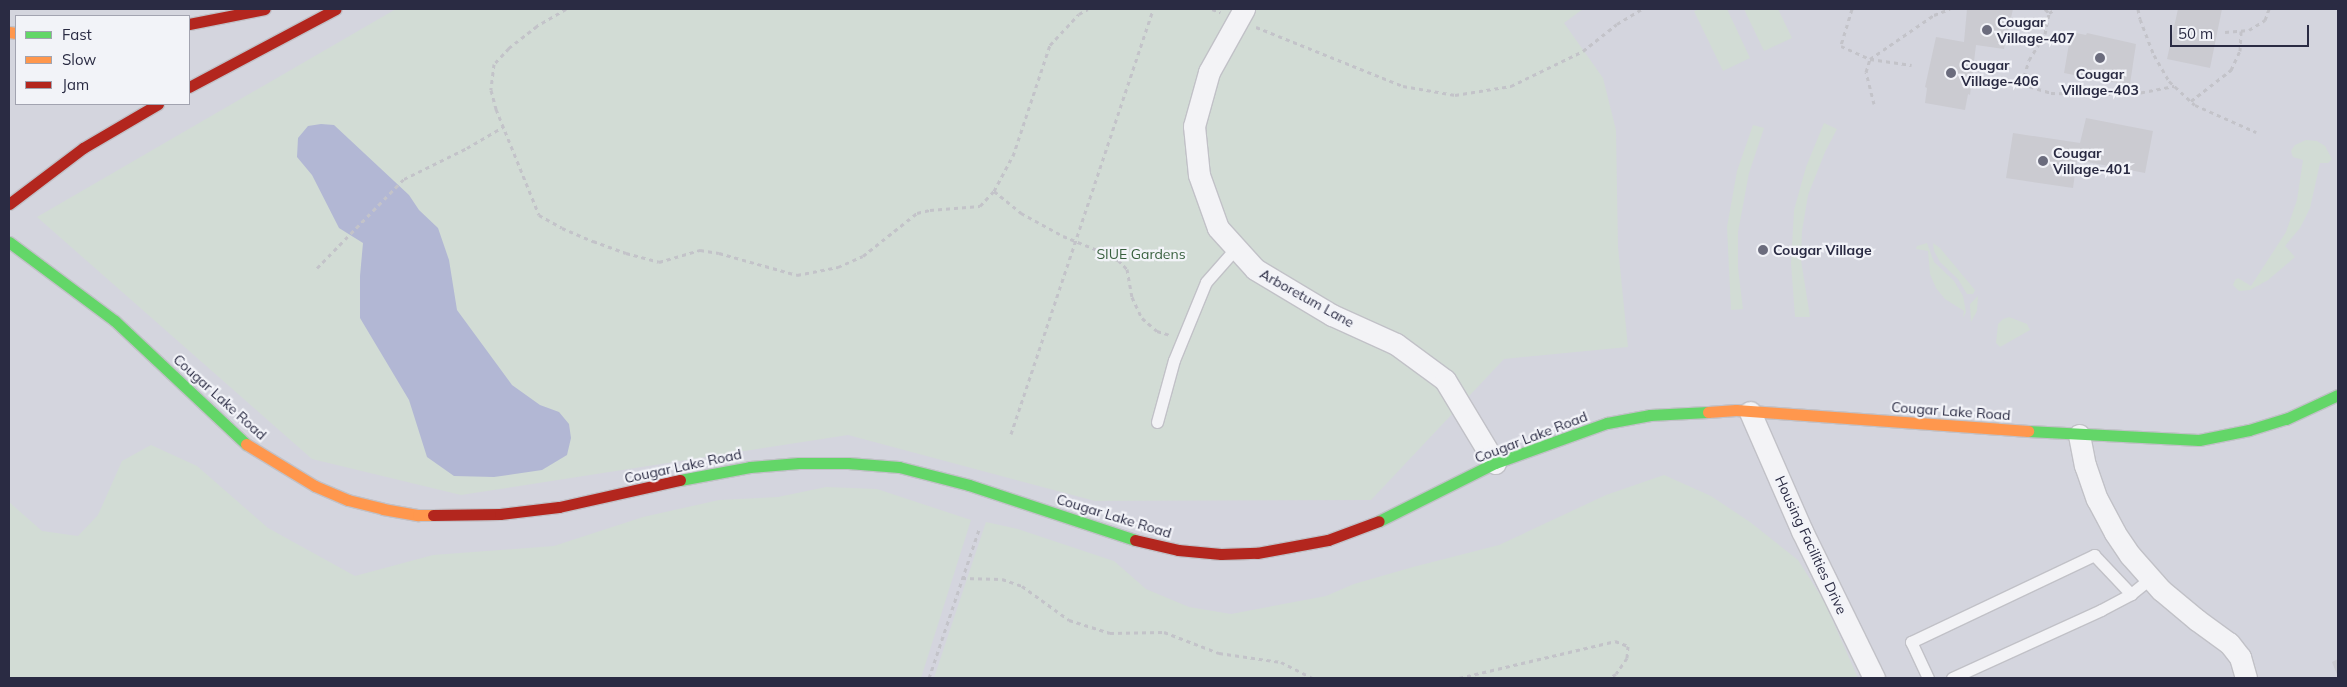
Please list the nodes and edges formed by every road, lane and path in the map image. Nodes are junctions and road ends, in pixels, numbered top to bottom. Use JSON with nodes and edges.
{"nodes":[{"id":1,"x":265,"y":9,"type":"edge"},
{"id":2,"x":336,"y":9,"type":"edge"},
{"id":3,"x":566,"y":9,"type":"edge"},
{"id":4,"x":1088,"y":9,"type":"edge"},
{"id":5,"x":1153,"y":9,"type":"edge"},
{"id":6,"x":1212,"y":9,"type":"edge"},
{"id":7,"x":1642,"y":9,"type":"edge"},
{"id":8,"x":1852,"y":9,"type":"edge"},
{"id":9,"x":1950,"y":9,"type":"edge"},
{"id":10,"x":2045,"y":9,"type":"edge"},
{"id":11,"x":2056,"y":9,"type":"edge"},
{"id":12,"x":2138,"y":9,"type":"edge"},
{"id":13,"x":2269,"y":9,"type":"edge"},
{"id":14,"x":2048,"y":13,"type":"junction"},
{"id":15,"x":1241,"y":14,"type":"edge"},
{"id":16,"x":190,"y":24,"type":"edge"},
{"id":17,"x":2241,"y":31,"type":"junction"},
{"id":18,"x":2225,"y":32,"type":"dead end"},
{"id":19,"x":1870,"y":59,"type":"junction"},
{"id":20,"x":1912,"y":65,"type":"dead end"},
{"id":21,"x":1985,"y":78,"type":"dead end"},
{"id":22,"x":2022,"y":84,"type":"junction"},
{"id":23,"x":190,"y":86,"type":"edge"},
{"id":24,"x":2174,"y":86,"type":"junction"},
{"id":25,"x":2191,"y":101,"type":"junction"},
{"id":26,"x":1874,"y":104,"type":"dead end"},
{"id":27,"x":156,"y":105,"type":"edge"},
{"id":28,"x":504,"y":127,"type":"junction"},
{"id":29,"x":2256,"y":132,"type":"dead end"},
{"id":30,"x":994,"y":191,"type":"junction"},
{"id":31,"x":9,"y":204,"type":"edge"},
{"id":32,"x":9,"y":242,"type":"edge"},
{"id":33,"x":1236,"y":248,"type":"junction"},
{"id":34,"x":317,"y":268,"type":"dead end"},
{"id":35,"x":1170,"y":335,"type":"dead end"},
{"id":36,"x":2338,"y":395,"type":"edge"},
{"id":37,"x":1750,"y":412,"type":"junction"},
{"id":38,"x":1157,"y":422,"type":"dead end"},
{"id":39,"x":1011,"y":434,"type":"dead end"},
{"id":40,"x":2079,"y":435,"type":"junction"},
{"id":41,"x":1495,"y":464,"type":"junction"},
{"id":42,"x":979,"y":529,"type":"dead end"},
{"id":43,"x":962,"y":578,"type":"junction"},
{"id":44,"x":2151,"y":578,"type":"junction"},
{"id":45,"x":2130,"y":594,"type":"junction"},
{"id":46,"x":929,"y":678,"type":"edge"},
{"id":47,"x":1313,"y":678,"type":"edge"},
{"id":48,"x":1458,"y":678,"type":"edge"},
{"id":49,"x":1608,"y":678,"type":"edge"},
{"id":50,"x":1874,"y":678,"type":"edge"},
{"id":51,"x":1928,"y":678,"type":"edge"},
{"id":52,"x":1952,"y":678,"type":"edge"},
{"id":53,"x":2246,"y":678,"type":"edge"}],
"edges":[{"from":1,"to":16,"type":"street"},
{"from":2,"to":23,"type":"street"},
{"from":3,"to":28,"type":"path"},
{"from":4,"to":30,"type":"path"},
{"from":5,"to":39,"type":"path"},
{"from":6,"to":15,"type":"path"},
{"from":7,"to":15,"type":"path"},
{"from":8,"to":19,"type":"path"},
{"from":9,"to":19,"type":"path"},
{"from":10,"to":14,"type":"path"},
{"from":11,"to":14,"type":"path"},
{"from":12,"to":24,"type":"path"},
{"from":13,"to":17,"type":"path"},
{"from":14,"to":22,"type":"path"},
{"from":15,"to":33,"type":"street","name":"Arboretum Lane"},
{"from":17,"to":18,"type":"path"},
{"from":17,"to":25,"type":"path"},
{"from":19,"to":20,"type":"path"},
{"from":19,"to":26,"type":"path"},
{"from":21,"to":22,"type":"path"},
{"from":22,"to":24,"type":"path"},
{"from":24,"to":25,"type":"path"},
{"from":25,"to":29,"type":"path"},
{"from":27,"to":31,"type":"street"},
{"from":28,"to":30,"type":"path"},
{"from":28,"to":34,"type":"path"},
{"from":30,"to":35,"type":"path","bridge":true},
{"from":32,"to":41,"type":"street","name":"Cougar Lake Road"},
{"from":33,"to":38,"type":"lane"},
{"from":33,"to":41,"type":"street","name":"Arboretum Lane"},
{"from":36,"to":40,"type":"street","name":"Cougar Lake Road"},
{"from":37,"to":40,"type":"street","name":"Cougar Lake Road"},
{"from":37,"to":41,"type":"street","name":"Cougar Lake Road"},
{"from":37,"to":50,"type":"street","name":"Housing Facilities Drive"},
{"from":40,"to":44,"type":"street"},
{"from":42,"to":43,"type":"path"},
{"from":43,"to":46,"type":"path"},
{"from":43,"to":47,"type":"path"},
{"from":44,"to":45,"type":"lane"},
{"from":44,"to":53,"type":"street"},
{"from":45,"to":51,"type":"lane"},
{"from":45,"to":52,"type":"lane"},
{"from":48,"to":49,"type":"path"}]}
